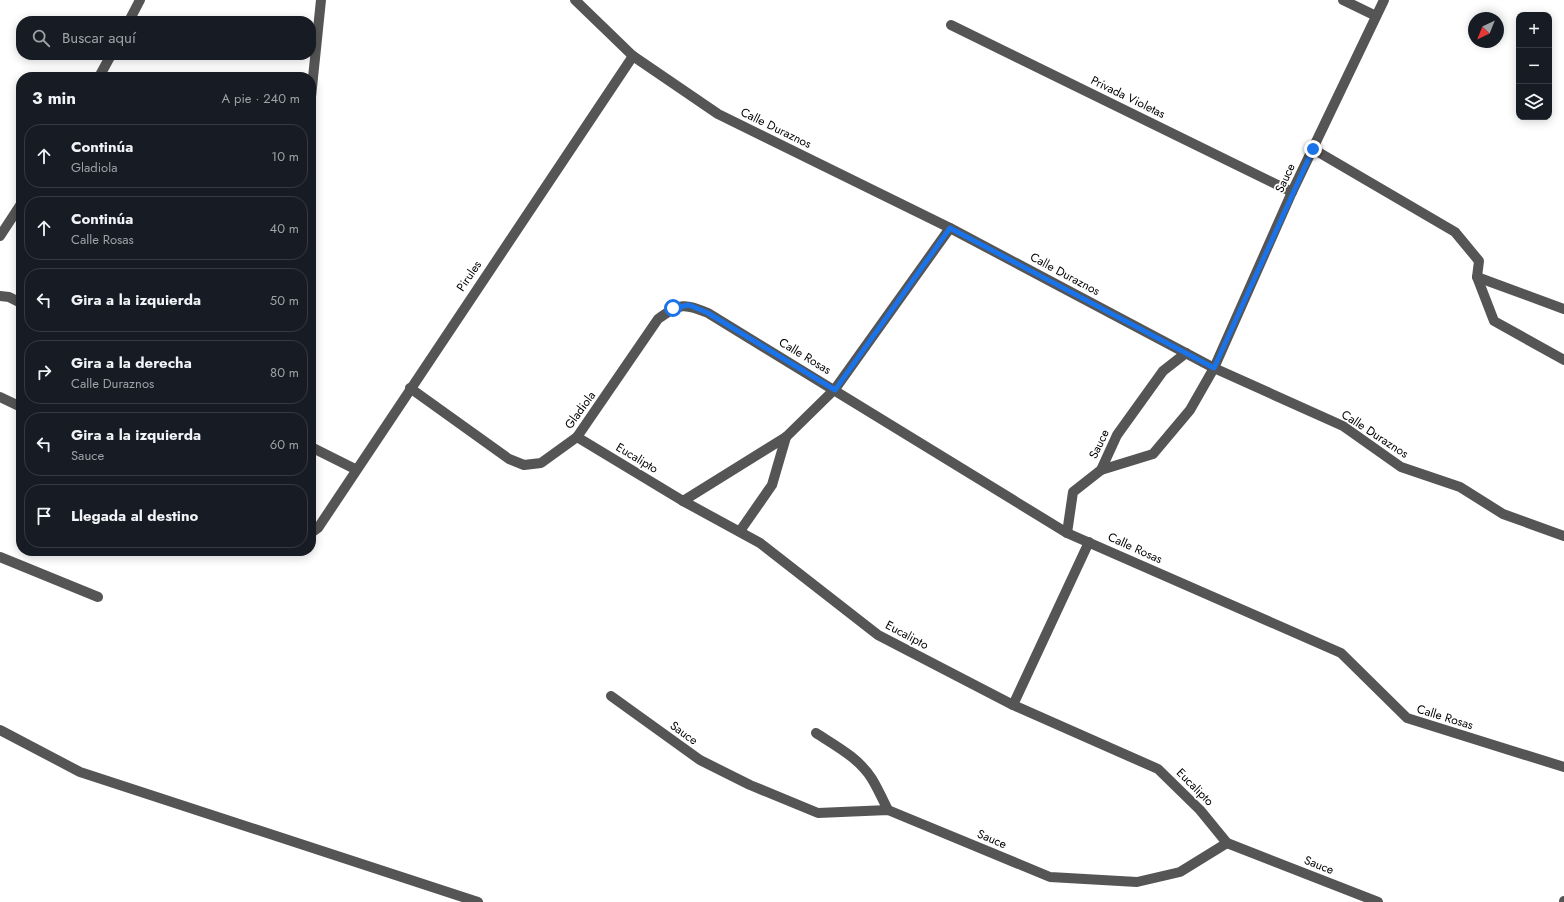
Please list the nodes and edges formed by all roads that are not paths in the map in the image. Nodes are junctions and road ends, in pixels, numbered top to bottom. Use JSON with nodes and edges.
{"nodes":[{"id":1,"x":140,"y":0,"type":"edge"},
{"id":2,"x":321,"y":0,"type":"edge"},
{"id":3,"x":575,"y":0,"type":"edge"},
{"id":4,"x":1343,"y":0,"type":"edge"},
{"id":5,"x":1384,"y":0,"type":"edge"},
{"id":6,"x":132,"y":16,"type":"edge"},
{"id":7,"x":1376,"y":16,"type":"junction"},
{"id":8,"x":951,"y":25,"type":"dead end"},
{"id":9,"x":316,"y":49,"type":"edge"},
{"id":10,"x":632,"y":56,"type":"junction"},
{"id":11,"x":108,"y":60,"type":"edge"},
{"id":12,"x":315,"y":60,"type":"edge"},
{"id":13,"x":102,"y":72,"type":"edge"},
{"id":14,"x":314,"y":72,"type":"edge"},
{"id":15,"x":1313,"y":149,"type":"junction"},
{"id":16,"x":1292,"y":192,"type":"junction"},
{"id":17,"x":16,"y":212,"type":"edge"},
{"id":18,"x":950,"y":228,"type":"junction"},
{"id":19,"x":0,"y":236,"type":"edge"},
{"id":20,"x":1477,"y":277,"type":"junction"},
{"id":21,"x":0,"y":296,"type":"edge"},
{"id":22,"x":16,"y":300,"type":"edge"},
{"id":23,"x":1564,"y":309,"type":"edge"},
{"id":24,"x":708,"y":313,"type":"joint"},
{"id":25,"x":1186,"y":353,"type":"junction"},
{"id":26,"x":1564,"y":360,"type":"edge"},
{"id":27,"x":1214,"y":368,"type":"junction"},
{"id":28,"x":410,"y":388,"type":"junction"},
{"id":29,"x":835,"y":390,"type":"junction"},
{"id":30,"x":0,"y":397,"type":"edge"},
{"id":31,"x":16,"y":405,"type":"edge"},
{"id":32,"x":577,"y":437,"type":"junction"},
{"id":33,"x":786,"y":437,"type":"junction"},
{"id":34,"x":316,"y":450,"type":"edge"},
{"id":35,"x":355,"y":469,"type":"junction"},
{"id":36,"x":1101,"y":470,"type":"junction"},
{"id":37,"x":683,"y":501,"type":"junction"},
{"id":38,"x":316,"y":530,"type":"edge"},
{"id":39,"x":740,"y":531,"type":"junction"},
{"id":40,"x":1067,"y":533,"type":"junction"},
{"id":41,"x":1564,"y":536,"type":"edge"},
{"id":42,"x":1089,"y":542,"type":"junction"},
{"id":43,"x":0,"y":557,"type":"edge"},
{"id":44,"x":98,"y":597,"type":"dead end"},
{"id":45,"x":611,"y":696,"type":"dead end"},
{"id":46,"x":1013,"y":705,"type":"junction"},
{"id":47,"x":0,"y":730,"type":"edge"},
{"id":48,"x":816,"y":733,"type":"dead end"},
{"id":49,"x":1564,"y":767,"type":"edge"},
{"id":50,"x":888,"y":810,"type":"junction"},
{"id":51,"x":1227,"y":843,"type":"junction"},
{"id":52,"x":478,"y":902,"type":"edge"},
{"id":53,"x":1378,"y":902,"type":"edge"}],
"edges":[{"from":1,"to":6,"type":"street"},
{"from":2,"to":9,"type":"street"},
{"from":3,"to":10,"type":"street","name":"Calle Duraznos"},
{"from":4,"to":7,"type":"street"},
{"from":5,"to":7,"type":"street","name":"Sauce"},
{"from":7,"to":15,"type":"street","name":"Sauce"},
{"from":8,"to":16,"type":"street","name":"Privada Violetas"},
{"from":10,"to":18,"type":"street","name":"Calle Duraznos"},
{"from":10,"to":28,"type":"street","name":"Pirules"},
{"from":11,"to":13,"type":"street"},
{"from":12,"to":14,"type":"street"},
{"from":15,"to":16,"type":"street","name":"Sauce"},
{"from":15,"to":20,"type":"street"},
{"from":16,"to":27,"type":"street","name":"Sauce"},
{"from":17,"to":19,"type":"street"},
{"from":18,"to":25,"type":"street","name":"Calle Duraznos"},
{"from":18,"to":29,"type":"street"},
{"from":20,"to":23,"type":"street"},
{"from":20,"to":26,"type":"street"},
{"from":21,"to":22,"type":"street"},
{"from":24,"to":29,"type":"street","name":"Calle Rosas"},
{"from":24,"to":32,"type":"street","name":"Gladiola"},
{"from":25,"to":27,"type":"street","name":"Calle Duraznos"},
{"from":25,"to":36,"type":"street","name":"Sauce"},
{"from":27,"to":36,"type":"street","name":"Sauce"},
{"from":27,"to":41,"type":"street","name":"Calle Duraznos"},
{"from":28,"to":32,"type":"street","name":"Gladiola"},
{"from":28,"to":35,"type":"street","name":"Pirules"},
{"from":29,"to":33,"type":"street"},
{"from":29,"to":40,"type":"street","name":"Calle Rosas"},
{"from":30,"to":31,"type":"street"},
{"from":32,"to":37,"type":"street","name":"Eucalipto"},
{"from":33,"to":37,"type":"street"},
{"from":33,"to":39,"type":"street"},
{"from":34,"to":35,"type":"street"},
{"from":35,"to":38,"type":"street","name":"Pirules"},
{"from":36,"to":40,"type":"street","name":"Sauce"},
{"from":37,"to":39,"type":"street","name":"Eucalipto"},
{"from":39,"to":46,"type":"street","name":"Eucalipto"},
{"from":40,"to":42,"type":"street","name":"Calle Rosas"},
{"from":42,"to":46,"type":"street"},
{"from":42,"to":49,"type":"street","name":"Calle Rosas"},
{"from":43,"to":44,"type":"street"},
{"from":45,"to":50,"type":"street","name":"Sauce"},
{"from":46,"to":51,"type":"street","name":"Eucalipto"},
{"from":47,"to":52,"type":"street"},
{"from":48,"to":50,"type":"street"},
{"from":50,"to":51,"type":"street","name":"Sauce"},
{"from":51,"to":53,"type":"street","name":"Sauce"}]}
